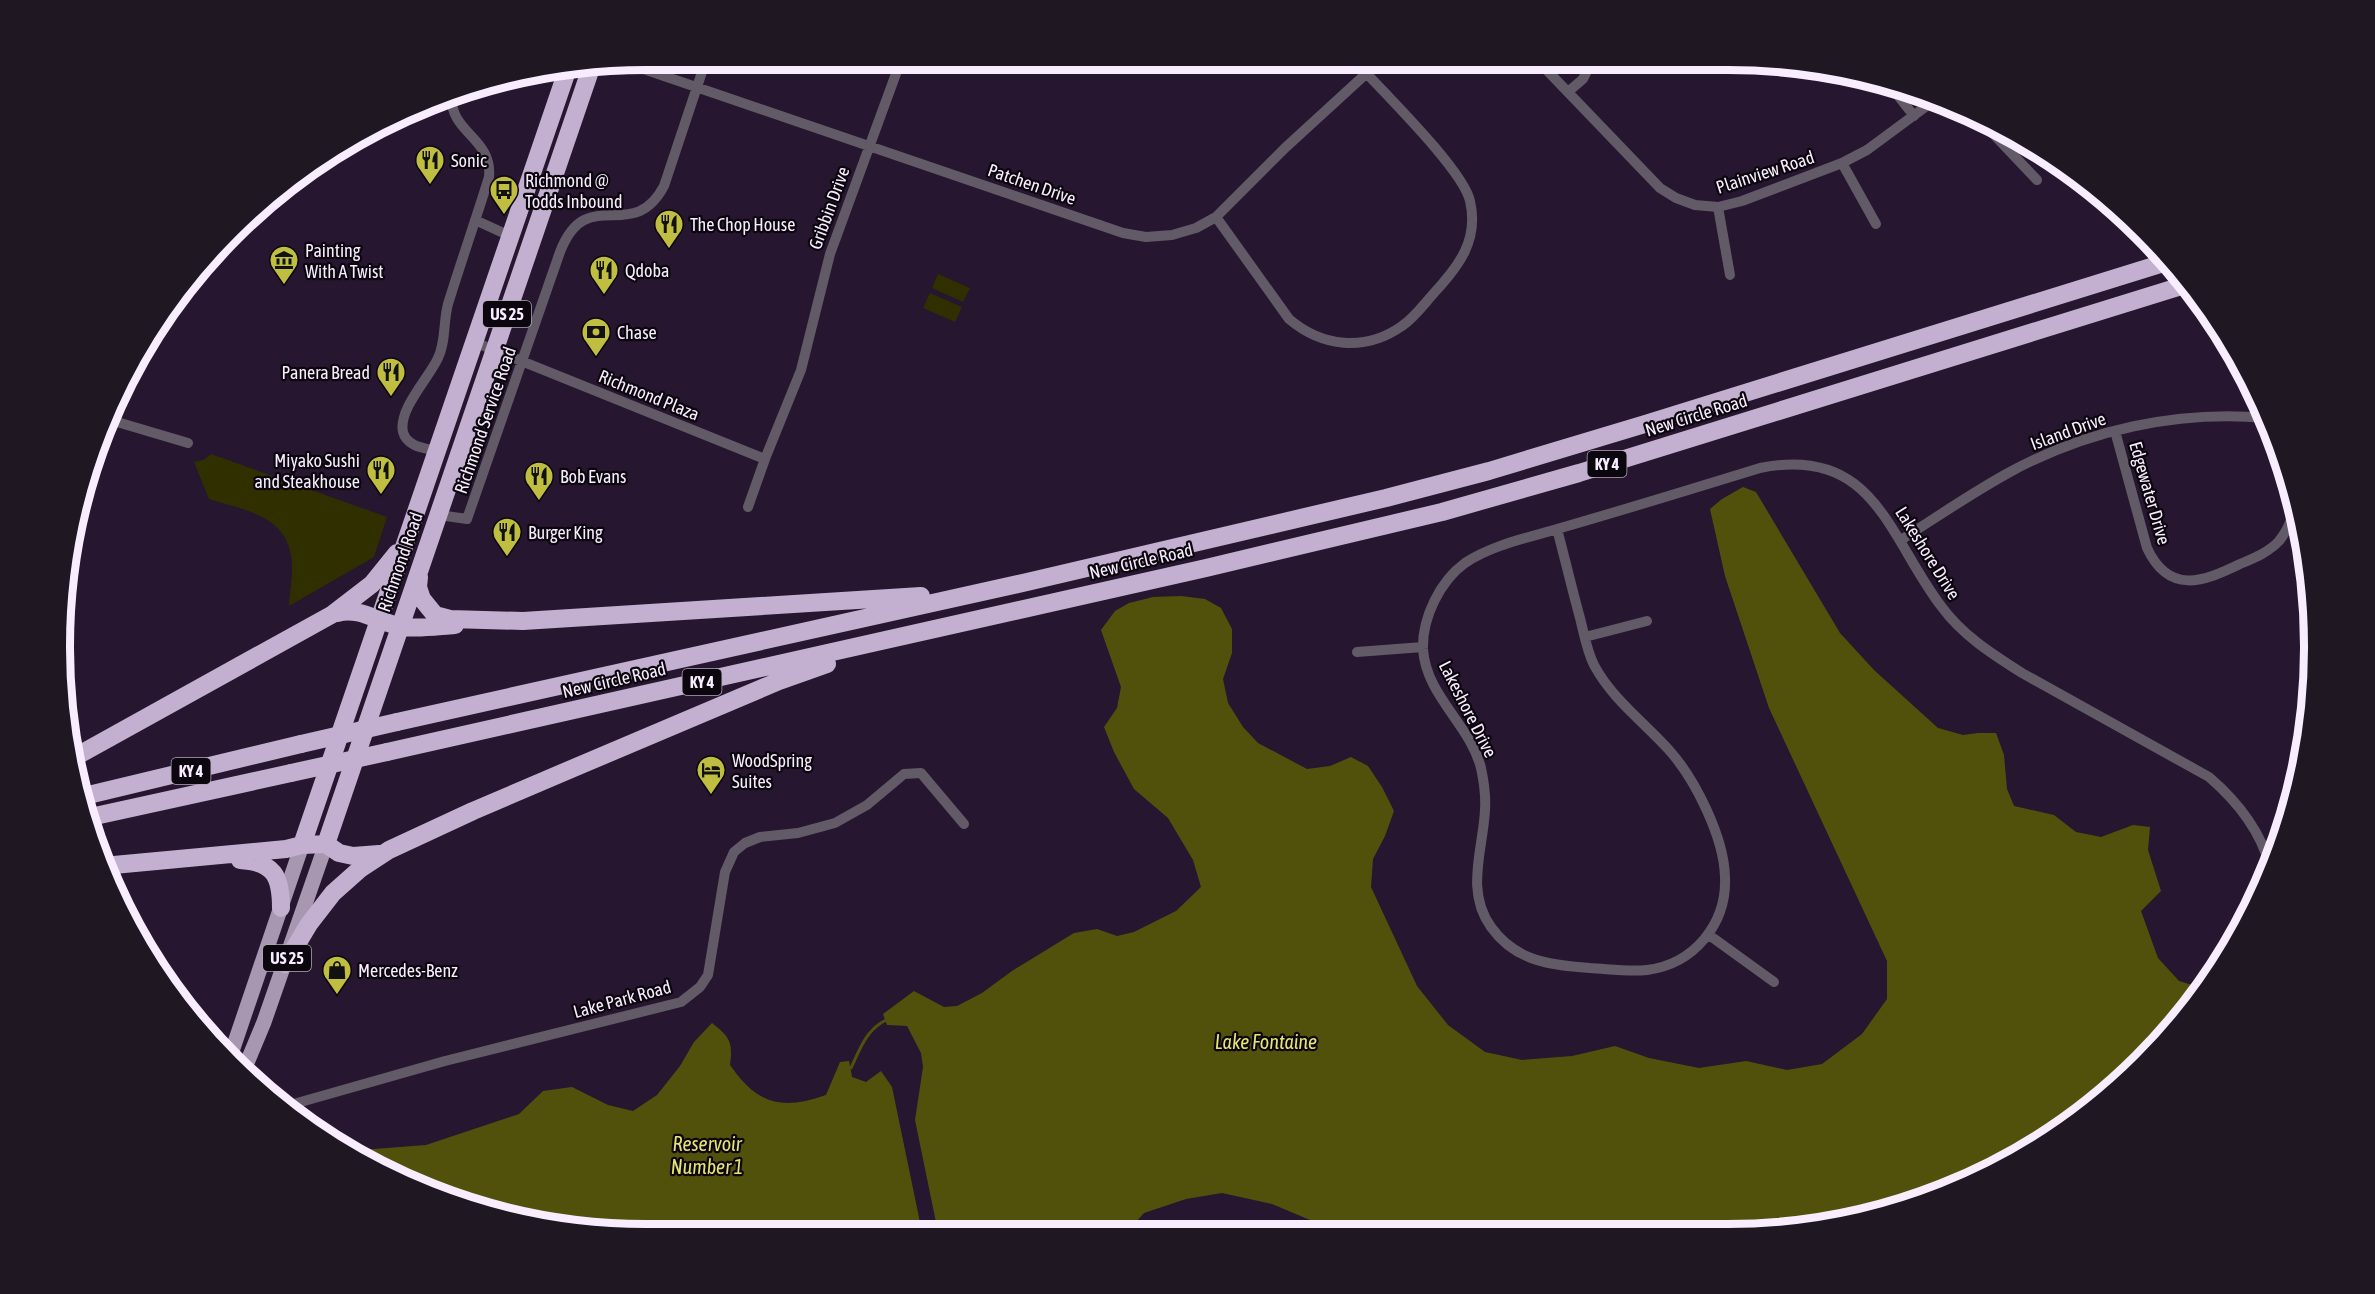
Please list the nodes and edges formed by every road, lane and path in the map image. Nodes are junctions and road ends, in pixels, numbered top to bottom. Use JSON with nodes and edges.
{"nodes":[{"id":1,"x":647,"y":70,"type":"edge"},
{"id":2,"x":702,"y":70,"type":"edge"},
{"id":3,"x":897,"y":70,"type":"edge"},
{"id":4,"x":1362,"y":70,"type":"edge"},
{"id":5,"x":1370,"y":70,"type":"edge"},
{"id":6,"x":1547,"y":70,"type":"edge"},
{"id":7,"x":1588,"y":70,"type":"edge"},
{"id":8,"x":589,"y":74,"type":"edge"},
{"id":9,"x":1366,"y":74,"type":"junction"},
{"id":10,"x":565,"y":76,"type":"edge"},
{"id":11,"x":695,"y":86,"type":"junction"},
{"id":12,"x":1569,"y":91,"type":"junction"},
{"id":13,"x":1899,"y":97,"type":"edge"},
{"id":14,"x":452,"y":105,"type":"edge"},
{"id":15,"x":1927,"y":106,"type":"edge"},
{"id":16,"x":1914,"y":116,"type":"junction"},
{"id":17,"x":1997,"y":137,"type":"edge"},
{"id":18,"x":869,"y":145,"type":"junction"},
{"id":19,"x":1842,"y":163,"type":"junction"},
{"id":20,"x":2037,"y":180,"type":"dead end"},
{"id":21,"x":1718,"y":207,"type":"junction"},
{"id":22,"x":1216,"y":217,"type":"junction"},
{"id":23,"x":475,"y":220,"type":"junction"},
{"id":24,"x":1876,"y":224,"type":"dead end"},
{"id":25,"x":510,"y":236,"type":"junction"},
{"id":26,"x":2159,"y":265,"type":"edge"},
{"id":27,"x":1730,"y":275,"type":"dead end"},
{"id":28,"x":2178,"y":287,"type":"edge"},
{"id":29,"x":474,"y":342,"type":"junction"},
{"id":30,"x":495,"y":350,"type":"junction"},
{"id":31,"x":523,"y":361,"type":"junction"},
{"id":32,"x":2257,"y":418,"type":"edge"},
{"id":33,"x":116,"y":421,"type":"edge"},
{"id":34,"x":2115,"y":431,"type":"junction"},
{"id":35,"x":188,"y":443,"type":"dead end"},
{"id":36,"x":437,"y":451,"type":"junction"},
{"id":37,"x":765,"y":459,"type":"junction"},
{"id":38,"x":748,"y":507,"type":"dead end"},
{"id":39,"x":439,"y":515,"type":"junction"},
{"id":40,"x":2290,"y":520,"type":"edge"},
{"id":41,"x":1557,"y":529,"type":"junction"},
{"id":42,"x":408,"y":536,"type":"junction"},
{"id":43,"x":1901,"y":540,"type":"junction"},
{"id":44,"x":422,"y":562,"type":"junction"},
{"id":45,"x":1027,"y":582,"type":"junction"},
{"id":46,"x":1016,"y":610,"type":"junction"},
{"id":47,"x":333,"y":614,"type":"junction"},
{"id":48,"x":379,"y":621,"type":"junction"},
{"id":49,"x":511,"y":621,"type":"junction"},
{"id":50,"x":1647,"y":621,"type":"dead end"},
{"id":51,"x":400,"y":627,"type":"junction"},
{"id":52,"x":1585,"y":637,"type":"junction"},
{"id":53,"x":1423,"y":647,"type":"junction"},
{"id":54,"x":1357,"y":652,"type":"dead end"},
{"id":55,"x":81,"y":754,"type":"edge"},
{"id":56,"x":90,"y":795,"type":"edge"},
{"id":57,"x":96,"y":816,"type":"edge"},
{"id":58,"x":964,"y":824,"type":"dead end"},
{"id":59,"x":326,"y":844,"type":"junction"},
{"id":60,"x":302,"y":845,"type":"junction"},
{"id":61,"x":384,"y":853,"type":"junction"},
{"id":62,"x":2266,"y":855,"type":"edge"},
{"id":63,"x":187,"y":859,"type":"junction"},
{"id":64,"x":113,"y":865,"type":"edge"},
{"id":65,"x":281,"y":908,"type":"junction"},
{"id":66,"x":1709,"y":935,"type":"junction"},
{"id":67,"x":285,"y":964,"type":"junction"},
{"id":68,"x":1774,"y":982,"type":"dead end"},
{"id":69,"x":233,"y":1048,"type":"edge"},
{"id":70,"x":247,"y":1062,"type":"edge"},
{"id":71,"x":295,"y":1104,"type":"edge"}],
"edges":[{"from":1,"to":11,"type":"street","name":"Patchen Drive"},
{"from":2,"to":11,"type":"street","name":"Richmond Service Road"},
{"from":3,"to":18,"type":"street","name":"Gribbin Drive"},
{"from":4,"to":9,"type":"street"},
{"from":5,"to":9,"type":"street","name":"Patchen Drive"},
{"from":6,"to":12,"type":"street","name":"Plainview Road"},
{"from":7,"to":12,"type":"street"},
{"from":8,"to":30,"type":"highway","name":"Richmond Road","number":"US 25"},
{"from":9,"to":22,"type":"street","name":"Patchen Drive"},
{"from":9,"to":22,"type":"street"},
{"from":10,"to":25,"type":"highway","name":"Richmond Road","number":"US 25"},
{"from":11,"to":18,"type":"street","name":"Patchen Drive"},
{"from":11,"to":31,"type":"street","name":"Richmond Service Road"},
{"from":12,"to":21,"type":"street","name":"Plainview Road"},
{"from":13,"to":16,"type":"street"},
{"from":14,"to":23,"type":"street","name":"Richmond Service Road"},
{"from":15,"to":16,"type":"street","name":"Plainview Road"},
{"from":16,"to":19,"type":"street","name":"Plainview Road"},
{"from":17,"to":20,"type":"street"},
{"from":18,"to":22,"type":"street","name":"Patchen Drive"},
{"from":18,"to":37,"type":"street","name":"Gribbin Drive"},
{"from":19,"to":21,"type":"street","name":"Plainview Road"},
{"from":19,"to":24,"type":"street"},
{"from":21,"to":27,"type":"street"},
{"from":23,"to":25,"type":"street"},
{"from":23,"to":36,"type":"street","name":"Richmond Service Road"},
{"from":25,"to":29,"type":"highway","name":"Richmond Road","number":"US 25"},
{"from":26,"to":45,"type":"highway","name":"New Circle Road","number":"KY 4"},
{"from":28,"to":46,"type":"highway","name":"New Circle Road","number":"KY 4"},
{"from":29,"to":30,"type":"street","name":"Richmond Plaza"},
{"from":29,"to":36,"type":"highway","name":"Richmond Road","number":"US 25"},
{"from":30,"to":31,"type":"street","name":"Richmond Plaza"},
{"from":30,"to":39,"type":"highway","name":"Richmond Road","number":"US 25"},
{"from":31,"to":37,"type":"street","name":"Richmond Plaza"},
{"from":31,"to":39,"type":"street","name":"Richmond Service Road"},
{"from":32,"to":34,"type":"street","name":"Island Drive"},
{"from":33,"to":35,"type":"street"},
{"from":34,"to":40,"type":"street","name":"Edgewater Drive"},
{"from":34,"to":43,"type":"street","name":"Island Drive"},
{"from":36,"to":42,"type":"highway","name":"Richmond Road","number":"US 25"},
{"from":37,"to":38,"type":"street"},
{"from":39,"to":44,"type":"highway","name":"Richmond Road","number":"US 25"},
{"from":41,"to":43,"type":"street","name":"Lakeshore Drive"},
{"from":41,"to":52,"type":"street","name":"Lakeshore Drive"},
{"from":41,"to":53,"type":"street","name":"Lakeshore Drive"},
{"from":42,"to":47,"type":"highway"},
{"from":42,"to":48,"type":"highway","name":"Richmond Road","number":"US 25"},
{"from":43,"to":62,"type":"street","name":"Lakeshore Drive"},
{"from":44,"to":49,"type":"highway"},
{"from":44,"to":51,"type":"highway","name":"Richmond Road","number":"US 25"},
{"from":45,"to":49,"type":"highway"},
{"from":45,"to":56,"type":"highway","name":"New Circle Road","number":"KY 4","bridge":true},
{"from":46,"to":57,"type":"highway","name":"New Circle Road","number":"KY 4","bridge":true},
{"from":46,"to":61,"type":"highway"},
{"from":47,"to":48,"type":"highway"},
{"from":47,"to":55,"type":"highway"},
{"from":48,"to":51,"type":"highway"},
{"from":48,"to":60,"type":"highway","name":"Richmond Road","number":"US 25"},
{"from":49,"to":51,"type":"highway"},
{"from":50,"to":52,"type":"street"},
{"from":51,"to":59,"type":"highway","name":"Richmond Road","number":"US 25"},
{"from":52,"to":66,"type":"street","name":"Lakeshore Drive"},
{"from":53,"to":54,"type":"street"},
{"from":53,"to":66,"type":"street","name":"Lakeshore Drive"},
{"from":58,"to":71,"type":"street","name":"Lake Park Road"},
{"from":59,"to":60,"type":"highway"},
{"from":59,"to":61,"type":"highway"},
{"from":59,"to":67,"type":"main road","name":"Richmond Road","number":"US 25"},
{"from":60,"to":63,"type":"highway"},
{"from":60,"to":65,"type":"main road","name":"Richmond Road","number":"US 25"},
{"from":61,"to":67,"type":"highway"},
{"from":63,"to":64,"type":"highway"},
{"from":63,"to":65,"type":"highway"},
{"from":65,"to":69,"type":"main road","name":"Richmond Road","number":"US 25"},
{"from":66,"to":68,"type":"street"},
{"from":67,"to":70,"type":"main road","name":"Richmond Road","number":"US 25"}]}
